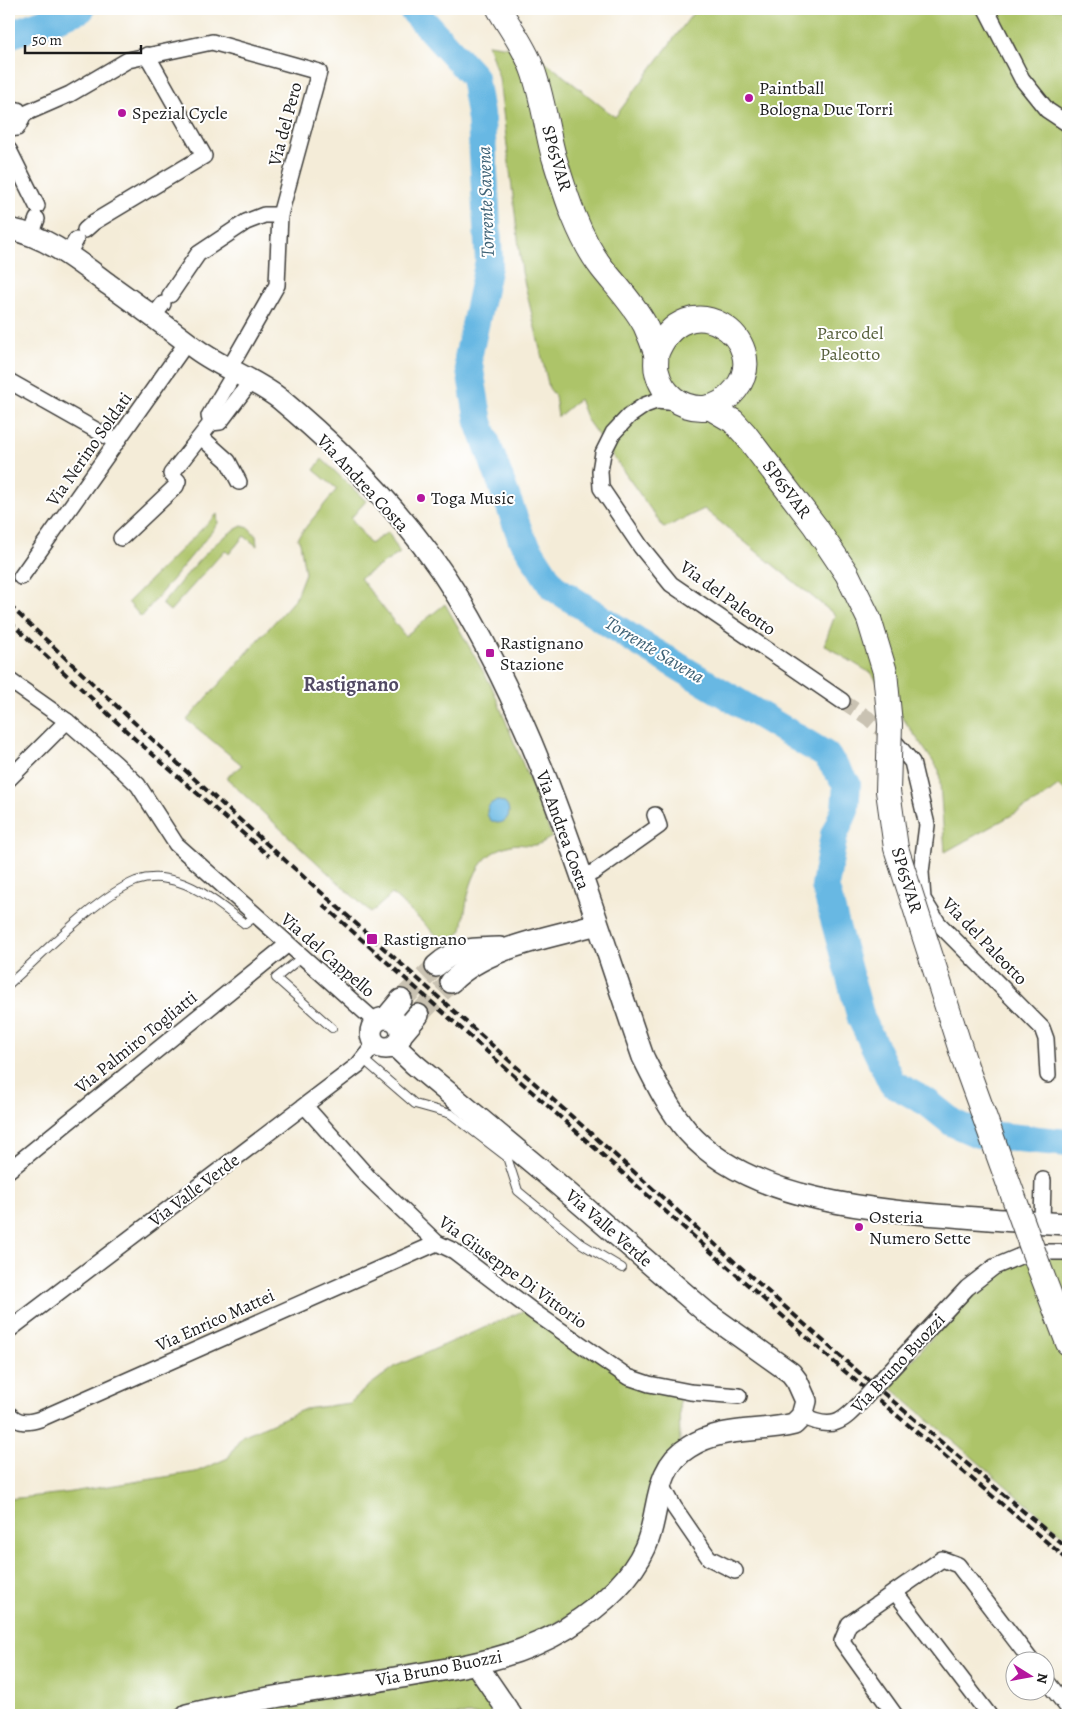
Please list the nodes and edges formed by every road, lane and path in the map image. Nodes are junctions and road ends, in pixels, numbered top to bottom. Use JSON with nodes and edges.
{"nodes":[{"id":1,"x":499,"y":9,"type":"edge"},
{"id":2,"x":986,"y":9,"type":"edge"},
{"id":3,"x":147,"y":56,"type":"junction"},
{"id":4,"x":15,"y":112,"type":"edge"},
{"id":5,"x":1068,"y":124,"type":"edge"},
{"id":6,"x":9,"y":130,"type":"edge"},
{"id":7,"x":9,"y":150,"type":"edge"},
{"id":8,"x":280,"y":215,"type":"junction"},
{"id":9,"x":35,"y":220,"type":"junction"},
{"id":10,"x":9,"y":229,"type":"edge"},
{"id":11,"x":76,"y":241,"type":"junction"},
{"id":12,"x":630,"y":299,"type":"junction"},
{"id":13,"x":162,"y":305,"type":"junction"},
{"id":14,"x":685,"y":321,"type":"junction"},
{"id":15,"x":187,"y":342,"type":"junction"},
{"id":16,"x":656,"y":363,"type":"junction"},
{"id":17,"x":239,"y":374,"type":"junction"},
{"id":18,"x":9,"y":381,"type":"edge"},
{"id":19,"x":740,"y":384,"type":"junction"},
{"id":20,"x":680,"y":403,"type":"junction"},
{"id":21,"x":645,"y":405,"type":"junction"},
{"id":22,"x":709,"y":407,"type":"junction"},
{"id":23,"x":745,"y":434,"type":"junction"},
{"id":24,"x":201,"y":437,"type":"junction"},
{"id":25,"x":116,"y":442,"type":"junction"},
{"id":26,"x":239,"y":482,"type":"dead end"},
{"id":27,"x":121,"y":538,"type":"dead end"},
{"id":28,"x":21,"y":577,"type":"dead end"},
{"id":29,"x":9,"y":680,"type":"edge"},
{"id":30,"x":842,"y":701,"type":"tunnel mouth"},
{"id":31,"x":67,"y":721,"type":"junction"},
{"id":32,"x":895,"y":742,"type":"tunnel mouth"},
{"id":33,"x":9,"y":779,"type":"edge"},
{"id":34,"x":655,"y":815,"type":"dead end"},
{"id":35,"x":581,"y":878,"type":"junction"},
{"id":36,"x":256,"y":916,"type":"junction"},
{"id":37,"x":597,"y":924,"type":"junction"},
{"id":38,"x":288,"y":944,"type":"junction"},
{"id":39,"x":515,"y":947,"type":"junction"},
{"id":40,"x":302,"y":956,"type":"junction"},
{"id":41,"x":436,"y":966,"type":"tunnel mouth"},
{"id":42,"x":451,"y":982,"type":"tunnel mouth"},
{"id":43,"x":9,"y":984,"type":"edge"},
{"id":44,"x":401,"y":1000,"type":"tunnel mouth"},
{"id":45,"x":418,"y":1015,"type":"tunnel mouth"},
{"id":46,"x":381,"y":1020,"type":"junction"},
{"id":47,"x":332,"y":1028,"type":"dead end"},
{"id":48,"x":384,"y":1046,"type":"junction"},
{"id":49,"x":1048,"y":1075,"type":"dead end"},
{"id":50,"x":304,"y":1106,"type":"junction"},
{"id":51,"x":9,"y":1170,"type":"edge"},
{"id":52,"x":1043,"y":1180,"type":"dead end"},
{"id":53,"x":1029,"y":1222,"type":"junction"},
{"id":54,"x":1068,"y":1224,"type":"edge"},
{"id":55,"x":437,"y":1243,"type":"junction"},
{"id":56,"x":1068,"y":1252,"type":"edge"},
{"id":57,"x":1037,"y":1258,"type":"junction"},
{"id":58,"x":622,"y":1268,"type":"dead end"},
{"id":59,"x":9,"y":1330,"type":"edge"},
{"id":60,"x":1068,"y":1343,"type":"edge"},
{"id":61,"x":739,"y":1396,"type":"dead end"},
{"id":62,"x":9,"y":1414,"type":"edge"},
{"id":63,"x":802,"y":1416,"type":"junction"},
{"id":64,"x":661,"y":1483,"type":"junction"},
{"id":65,"x":736,"y":1571,"type":"dead end"},
{"id":66,"x":895,"y":1592,"type":"junction"},
{"id":67,"x":1024,"y":1652,"type":"edge"},
{"id":68,"x":476,"y":1664,"type":"junction"},
{"id":69,"x":1054,"y":1690,"type":"edge"},
{"id":70,"x":1068,"y":1708,"type":"edge"},
{"id":71,"x":187,"y":1715,"type":"edge"},
{"id":72,"x":511,"y":1715,"type":"edge"},
{"id":73,"x":895,"y":1715,"type":"edge"},
{"id":74,"x":989,"y":1715,"type":"edge"}],
"edges":[{"from":1,"to":12,"type":"main road","name":"SP65VAR"},
{"from":2,"to":5,"type":"street"},
{"from":3,"to":4,"type":"street","name":"Via del Pero"},
{"from":3,"to":8,"type":"street","name":"Via del Pero"},
{"from":3,"to":11,"type":"street"},
{"from":4,"to":6,"type":"street","name":"Via del Pero"},
{"from":7,"to":9,"type":"street"},
{"from":8,"to":13,"type":"street"},
{"from":8,"to":17,"type":"street","name":"Via del Pero"},
{"from":9,"to":10,"type":"street","name":"Via Andrea Costa"},
{"from":9,"to":11,"type":"street","name":"Via Andrea Costa"},
{"from":11,"to":13,"type":"street","name":"Via Andrea Costa"},
{"from":12,"to":14,"type":"main road"},
{"from":12,"to":16,"type":"main road"},
{"from":13,"to":15,"type":"street","name":"Via Andrea Costa"},
{"from":14,"to":16,"type":"main road"},
{"from":14,"to":19,"type":"main road"},
{"from":15,"to":17,"type":"street","name":"Via Andrea Costa"},
{"from":15,"to":25,"type":"street","name":"Via Nerino Soldati"},
{"from":16,"to":20,"type":"main road"},
{"from":16,"to":21,"type":"street"},
{"from":17,"to":24,"type":"street","name":"Via del Pero"},
{"from":17,"to":35,"type":"street","name":"Via Andrea Costa"},
{"from":18,"to":25,"type":"street"},
{"from":19,"to":22,"type":"main road"},
{"from":19,"to":23,"type":"main road"},
{"from":20,"to":21,"type":"street"},
{"from":20,"to":22,"type":"main road"},
{"from":21,"to":30,"type":"street","name":"Via del Paleotto"},
{"from":22,"to":23,"type":"main road"},
{"from":23,"to":57,"type":"main road","name":"SP65VAR","bridge":true},
{"from":24,"to":26,"type":"street"},
{"from":24,"to":27,"type":"street","name":"Via del Pero"},
{"from":25,"to":28,"type":"street","name":"Via Nerino Soldati"},
{"from":29,"to":31,"type":"street","name":"Via del Cappello"},
{"from":31,"to":33,"type":"street"},
{"from":31,"to":36,"type":"street","name":"Via del Cappello"},
{"from":32,"to":49,"type":"street","name":"Via del Paleotto"},
{"from":34,"to":35,"type":"street"},
{"from":35,"to":37,"type":"street","name":"Via Andrea Costa"},
{"from":36,"to":38,"type":"street","name":"Via del Cappello"},
{"from":36,"to":43,"type":"lane","name":"Via del Cappello"},
{"from":37,"to":39,"type":"street"},
{"from":37,"to":53,"type":"street","name":"Via Andrea Costa"},
{"from":38,"to":40,"type":"street","name":"Via del Cappello"},
{"from":38,"to":51,"type":"street","name":"Via Palmiro Togliatti"},
{"from":39,"to":41,"type":"street"},
{"from":39,"to":42,"type":"street"},
{"from":40,"to":46,"type":"street","name":"Via del Cappello"},
{"from":40,"to":47,"type":"lane"},
{"from":44,"to":46,"type":"street"},
{"from":45,"to":48,"type":"street","name":"Via Valle Verde"},
{"from":46,"to":48,"type":"street","name":"Via Valle Verde"},
{"from":48,"to":50,"type":"street","name":"Via Valle Verde"},
{"from":48,"to":58,"type":"lane"},
{"from":48,"to":63,"type":"street","name":"Via Valle Verde"},
{"from":50,"to":55,"type":"street","name":"Via Giuseppe Di Vittorio"},
{"from":50,"to":59,"type":"street","name":"Via Valle Verde"},
{"from":52,"to":53,"type":"street"},
{"from":53,"to":54,"type":"street","name":"Via Andrea Costa"},
{"from":55,"to":61,"type":"street","name":"Via Giuseppe Di Vittorio"},
{"from":55,"to":62,"type":"street","name":"Via Enrico Mattei"},
{"from":56,"to":57,"type":"street","name":"Via Bruno Buozzi"},
{"from":57,"to":60,"type":"main road","name":"SP65VAR"},
{"from":57,"to":63,"type":"street","name":"Via Bruno Buozzi","bridge":true},
{"from":63,"to":64,"type":"street","name":"Via Bruno Buozzi"},
{"from":64,"to":65,"type":"street"},
{"from":64,"to":68,"type":"street","name":"Via Bruno Buozzi"},
{"from":66,"to":67,"type":"street"},
{"from":66,"to":73,"type":"street"},
{"from":66,"to":74,"type":"street"},
{"from":68,"to":71,"type":"street","name":"Via Bruno Buozzi"},
{"from":68,"to":72,"type":"street"},
{"from":69,"to":70,"type":"street"}]}
